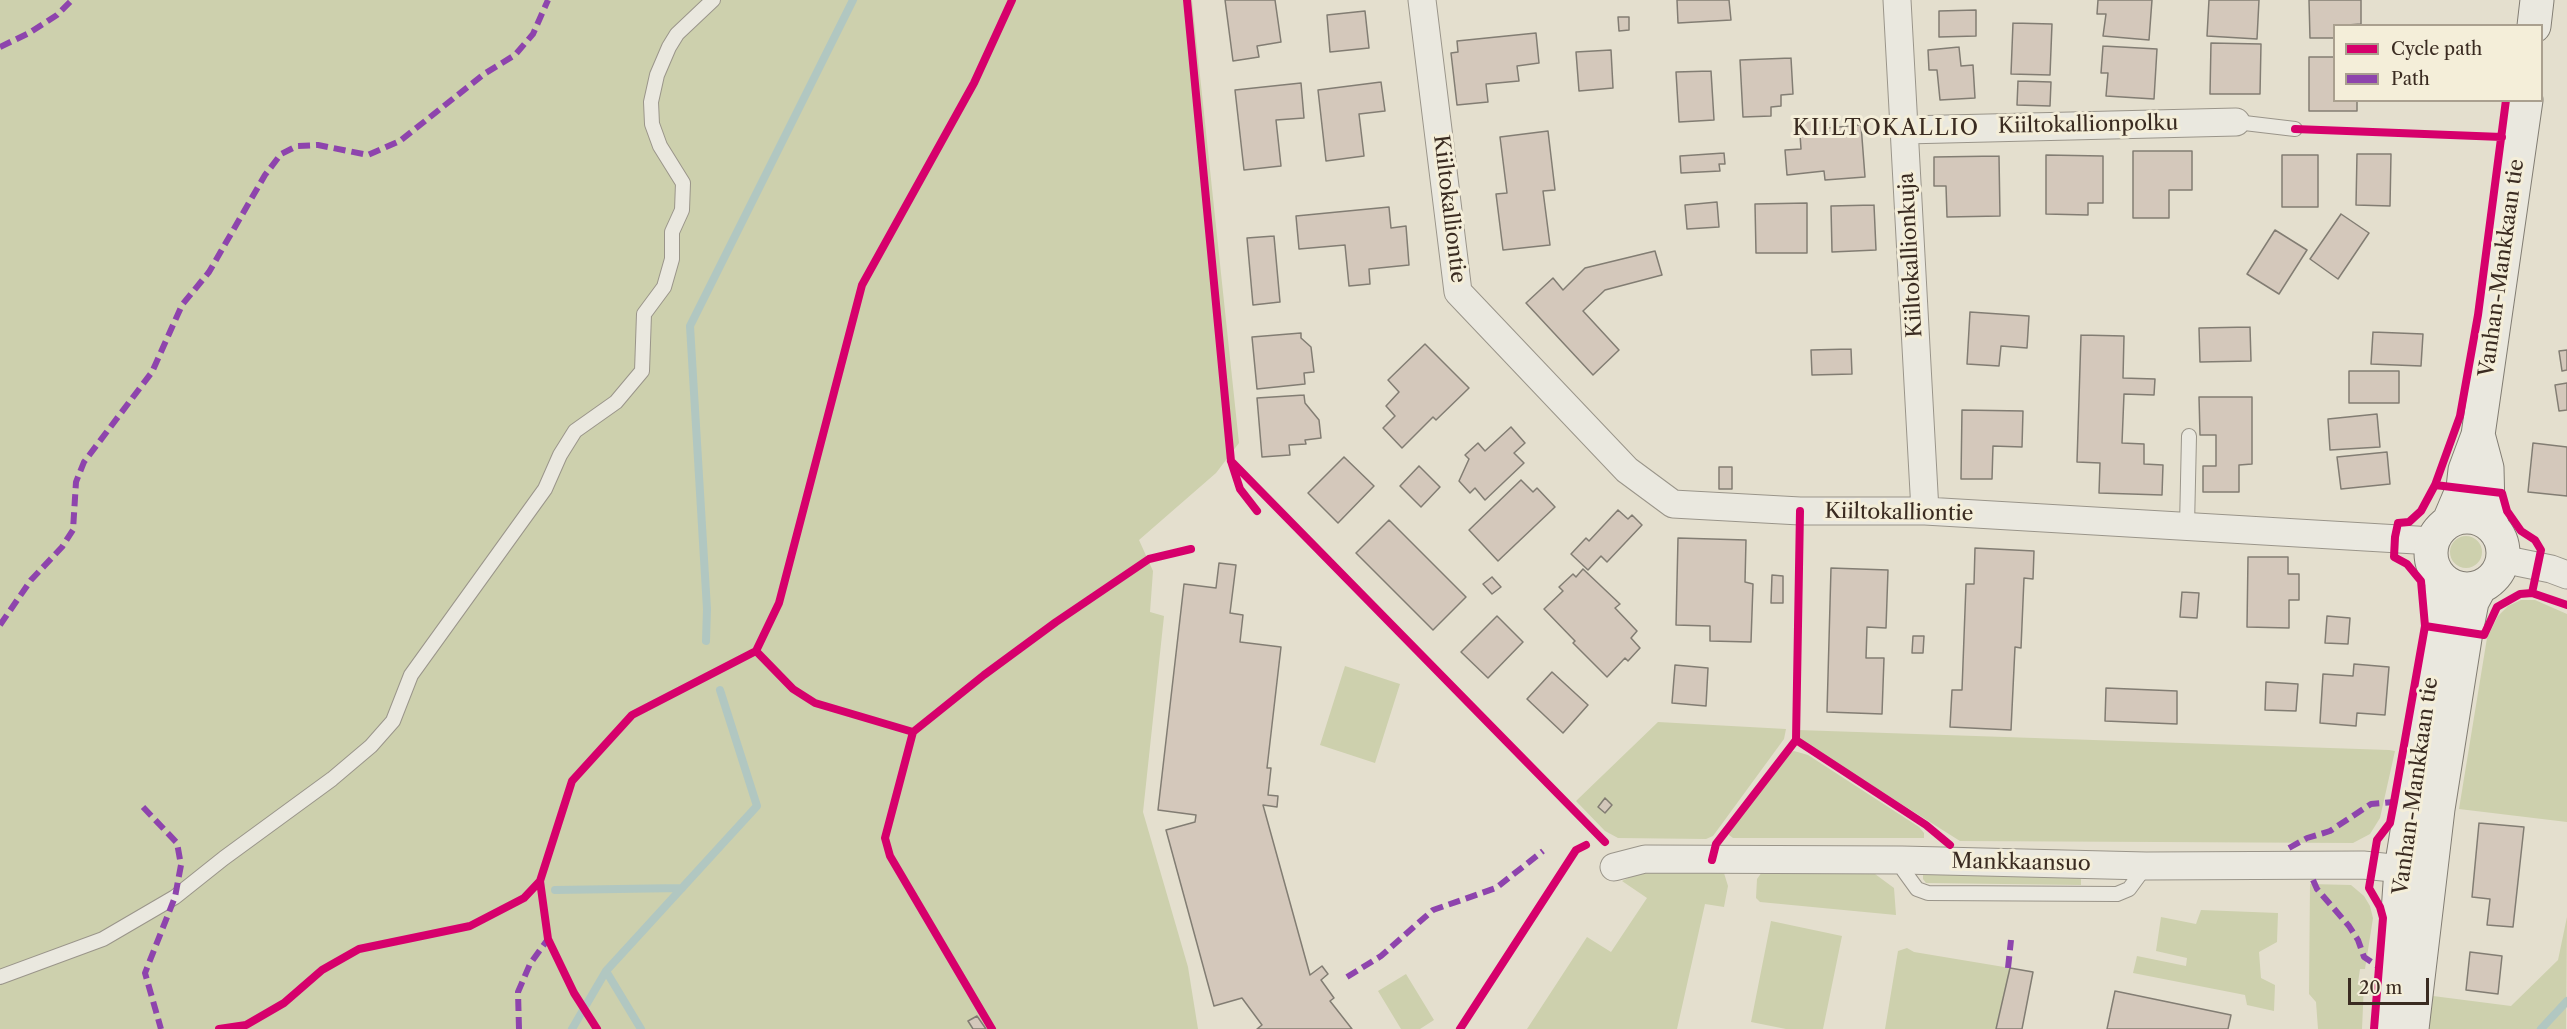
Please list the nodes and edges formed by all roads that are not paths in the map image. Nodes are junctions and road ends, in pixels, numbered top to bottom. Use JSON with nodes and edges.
{"nodes":[{"id":1,"x":713,"y":0,"type":"edge"},
{"id":2,"x":1422,"y":0,"type":"edge"},
{"id":3,"x":1897,"y":0,"type":"edge"},
{"id":4,"x":2537,"y":0,"type":"edge"},
{"id":5,"x":2534,"y":24,"type":"edge"},
{"id":6,"x":2526,"y":102,"type":"edge"},
{"id":7,"x":2236,"y":122,"type":"joint"},
{"id":8,"x":2295,"y":129,"type":"dead end"},
{"id":9,"x":1905,"y":130,"type":"junction"},
{"id":10,"x":2478,"y":435,"type":"junction"},
{"id":11,"x":2190,"y":436,"type":"dead end"},
{"id":12,"x":1925,"y":511,"type":"junction"},
{"id":13,"x":2187,"y":526,"type":"junction"},
{"id":14,"x":2493,"y":528,"type":"junction"},
{"id":15,"x":2441,"y":531,"type":"junction"},
{"id":16,"x":2502,"y":559,"type":"junction"},
{"id":17,"x":2567,"y":575,"type":"edge"},
{"id":18,"x":2442,"y":580,"type":"junction"},
{"id":19,"x":2480,"y":586,"type":"junction"},
{"id":20,"x":1614,"y":867,"type":"dead end"},
{"id":21,"x":2415,"y":870,"type":"junction"},
{"id":22,"x":0,"y":977,"type":"edge"},
{"id":23,"x":2390,"y":1029,"type":"edge"},
{"id":24,"x":2412,"y":1029,"type":"edge"}],
"edges":[{"from":1,"to":22,"type":"lane"},
{"from":2,"to":12,"type":"street","name":"Kiiltokalliontie"},
{"from":3,"to":9,"type":"street","name":"Kiiltokallionkuja"},
{"from":4,"to":5,"type":"main road"},
{"from":6,"to":10,"type":"main road","name":"Vanhan-Mankkaan tie"},
{"from":7,"to":8,"type":"lane"},
{"from":7,"to":9,"type":"street","name":"Kiiltokallionpolku"},
{"from":9,"to":12,"type":"street","name":"Kiiltokallionkuja"},
{"from":10,"to":14,"type":"main road","name":"Vanhan-Mankkaan tie"},
{"from":10,"to":15,"type":"main road","name":"Vanhan-Mankkaan tie"},
{"from":11,"to":13,"type":"lane"},
{"from":12,"to":13,"type":"street","name":"Kiiltokalliontie"},
{"from":13,"to":15,"type":"street","name":"Kiiltokalliontie"},
{"from":14,"to":15,"type":"main road"},
{"from":14,"to":16,"type":"main road"},
{"from":15,"to":18,"type":"main road"},
{"from":16,"to":17,"type":"street"},
{"from":16,"to":19,"type":"main road"},
{"from":18,"to":19,"type":"main road"},
{"from":18,"to":21,"type":"main road","name":"Vanhan-Mankkaan tie"},
{"from":19,"to":21,"type":"main road","name":"Vanhan-Mankkaan tie"},
{"from":20,"to":21,"type":"street","name":"Mankkaansuo"},
{"from":21,"to":23,"type":"main road","name":"Vanhan-Mankkaan tie"},
{"from":21,"to":24,"type":"main road","name":"Vanhan-Mankkaan tie"}]}
